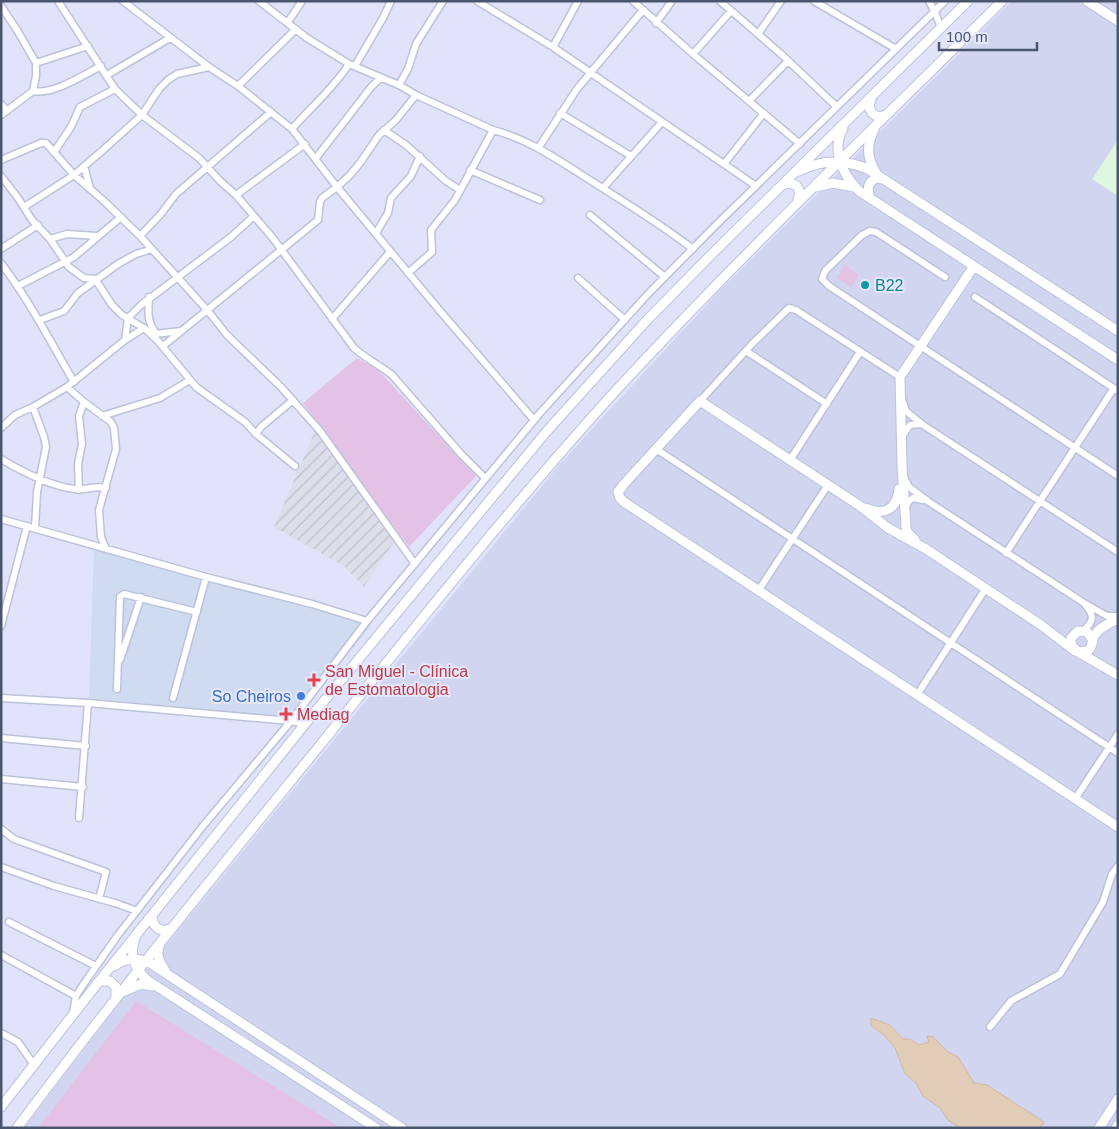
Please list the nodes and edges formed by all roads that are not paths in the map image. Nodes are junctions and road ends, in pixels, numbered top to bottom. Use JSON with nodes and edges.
{"nodes":[{"id":1,"x":58,"y":1,"type":"edge"},
{"id":2,"x":259,"y":1,"type":"edge"},
{"id":3,"x":302,"y":1,"type":"edge"},
{"id":4,"x":391,"y":1,"type":"edge"},
{"id":5,"x":443,"y":1,"type":"edge"},
{"id":6,"x":477,"y":1,"type":"edge"},
{"id":7,"x":578,"y":1,"type":"edge"},
{"id":8,"x":633,"y":1,"type":"edge"},
{"id":9,"x":672,"y":1,"type":"edge"},
{"id":10,"x":720,"y":1,"type":"edge"},
{"id":11,"x":781,"y":1,"type":"edge"},
{"id":12,"x":814,"y":1,"type":"edge"},
{"id":13,"x":929,"y":1,"type":"edge"},
{"id":14,"x":945,"y":1,"type":"edge"},
{"id":15,"x":968,"y":1,"type":"edge"},
{"id":16,"x":1002,"y":1,"type":"edge"},
{"id":17,"x":1087,"y":1,"type":"edge"},
{"id":18,"x":128,"y":3,"type":"edge"},
{"id":19,"x":1,"y":6,"type":"edge"},
{"id":20,"x":643,"y":10,"type":"junction"},
{"id":21,"x":731,"y":11,"type":"junction"},
{"id":22,"x":935,"y":12,"type":"junction"},
{"id":23,"x":1118,"y":21,"type":"edge"},
{"id":24,"x":288,"y":22,"type":"junction"},
{"id":25,"x":656,"y":23,"type":"junction"},
{"id":26,"x":941,"y":28,"type":"junction"},
{"id":27,"x":296,"y":29,"type":"junction"},
{"id":28,"x":758,"y":34,"type":"junction"},
{"id":29,"x":170,"y":38,"type":"junction"},
{"id":30,"x":88,"y":46,"type":"junction"},
{"id":31,"x":553,"y":47,"type":"junction"},
{"id":32,"x":896,"y":49,"type":"junction"},
{"id":33,"x":693,"y":54,"type":"junction"},
{"id":34,"x":788,"y":61,"type":"junction"},
{"id":35,"x":36,"y":63,"type":"junction"},
{"id":36,"x":352,"y":65,"type":"junction"},
{"id":37,"x":100,"y":66,"type":"junction"},
{"id":38,"x":209,"y":67,"type":"junction"},
{"id":39,"x":590,"y":73,"type":"junction"},
{"id":40,"x":107,"y":75,"type":"junction"},
{"id":41,"x":381,"y":78,"type":"junction"},
{"id":42,"x":399,"y":85,"type":"junction"},
{"id":43,"x":238,"y":86,"type":"junction"},
{"id":44,"x":114,"y":88,"type":"junction"},
{"id":45,"x":34,"y":91,"type":"junction"},
{"id":46,"x":416,"y":95,"type":"junction"},
{"id":47,"x":873,"y":96,"type":"junction"},
{"id":48,"x":749,"y":101,"type":"junction"},
{"id":49,"x":1,"y":104,"type":"edge"},
{"id":50,"x":837,"y":107,"type":"junction"},
{"id":51,"x":271,"y":112,"type":"junction"},
{"id":52,"x":4,"y":113,"type":"edge"},
{"id":53,"x":560,"y":113,"type":"junction"},
{"id":54,"x":764,"y":113,"type":"junction"},
{"id":55,"x":889,"y":113,"type":"junction"},
{"id":56,"x":142,"y":115,"type":"junction"},
{"id":57,"x":662,"y":122,"type":"junction"},
{"id":58,"x":845,"y":123,"type":"junction"},
{"id":59,"x":876,"y":126,"type":"junction"},
{"id":60,"x":292,"y":129,"type":"junction"},
{"id":61,"x":384,"y":130,"type":"junction"},
{"id":62,"x":493,"y":130,"type":"junction"},
{"id":63,"x":305,"y":144,"type":"junction"},
{"id":64,"x":800,"y":144,"type":"junction"},
{"id":65,"x":539,"y":147,"type":"junction"},
{"id":66,"x":54,"y":152,"type":"junction"},
{"id":67,"x":420,"y":156,"type":"junction"},
{"id":68,"x":631,"y":156,"type":"junction"},
{"id":69,"x":316,"y":158,"type":"junction"},
{"id":70,"x":1,"y":160,"type":"edge"},
{"id":71,"x":839,"y":162,"type":"junction"},
{"id":72,"x":724,"y":164,"type":"junction"},
{"id":73,"x":84,"y":166,"type":"junction"},
{"id":74,"x":208,"y":166,"type":"junction"},
{"id":75,"x":470,"y":170,"type":"junction"},
{"id":76,"x":74,"y":175,"type":"junction"},
{"id":77,"x":1,"y":176,"type":"edge"},
{"id":78,"x":883,"y":179,"type":"junction"},
{"id":79,"x":756,"y":186,"type":"junction"},
{"id":80,"x":337,"y":187,"type":"junction"},
{"id":81,"x":779,"y":187,"type":"junction"},
{"id":82,"x":90,"y":188,"type":"junction"},
{"id":83,"x":603,"y":188,"type":"junction"},
{"id":84,"x":460,"y":190,"type":"junction"},
{"id":85,"x":859,"y":191,"type":"junction"},
{"id":86,"x":807,"y":192,"type":"junction"},
{"id":87,"x":236,"y":195,"type":"junction"},
{"id":88,"x":870,"y":198,"type":"junction"},
{"id":89,"x":540,"y":200,"type":"dead end"},
{"id":90,"x":796,"y":203,"type":"junction"},
{"id":91,"x":24,"y":207,"type":"junction"},
{"id":92,"x":590,"y":215,"type":"dead end"},
{"id":93,"x":254,"y":216,"type":"junction"},
{"id":94,"x":121,"y":217,"type":"junction"},
{"id":95,"x":38,"y":225,"type":"junction"},
{"id":96,"x":376,"y":233,"type":"junction"},
{"id":97,"x":97,"y":236,"type":"junction"},
{"id":98,"x":140,"y":236,"type":"junction"},
{"id":99,"x":50,"y":239,"type":"junction"},
{"id":100,"x":1,"y":249,"type":"edge"},
{"id":101,"x":152,"y":249,"type":"junction"},
{"id":102,"x":692,"y":249,"type":"junction"},
{"id":103,"x":282,"y":251,"type":"junction"},
{"id":104,"x":390,"y":252,"type":"junction"},
{"id":105,"x":1,"y":262,"type":"edge"},
{"id":106,"x":65,"y":262,"type":"junction"},
{"id":107,"x":974,"y":266,"type":"junction"},
{"id":108,"x":408,"y":274,"type":"junction"},
{"id":109,"x":176,"y":277,"type":"junction"},
{"id":110,"x":666,"y":277,"type":"junction"},
{"id":111,"x":945,"y":277,"type":"dead end"},
{"id":112,"x":578,"y":278,"type":"dead end"},
{"id":113,"x":95,"y":280,"type":"junction"},
{"id":114,"x":166,"y":285,"type":"junction"},
{"id":115,"x":185,"y":285,"type":"junction"},
{"id":116,"x":18,"y":286,"type":"junction"},
{"id":117,"x":976,"y":297,"type":"dead end"},
{"id":118,"x":149,"y":298,"type":"junction"},
{"id":119,"x":208,"y":311,"type":"junction"},
{"id":120,"x":128,"y":318,"type":"junction"},
{"id":121,"x":332,"y":319,"type":"junction"},
{"id":122,"x":40,"y":320,"type":"junction"},
{"id":123,"x":625,"y":320,"type":"junction"},
{"id":124,"x":144,"y":328,"type":"junction"},
{"id":125,"x":181,"y":331,"type":"junction"},
{"id":126,"x":1118,"y":331,"type":"edge"},
{"id":127,"x":154,"y":334,"type":"junction"},
{"id":128,"x":125,"y":340,"type":"junction"},
{"id":129,"x":163,"y":346,"type":"junction"},
{"id":130,"x":921,"y":347,"type":"junction"},
{"id":131,"x":746,"y":351,"type":"junction"},
{"id":132,"x":860,"y":352,"type":"junction"},
{"id":133,"x":1118,"y":360,"type":"edge"},
{"id":134,"x":900,"y":377,"type":"junction"},
{"id":135,"x":190,"y":380,"type":"junction"},
{"id":136,"x":74,"y":382,"type":"junction"},
{"id":137,"x":67,"y":387,"type":"junction"},
{"id":138,"x":1116,"y":389,"type":"edge"},
{"id":139,"x":900,"y":395,"type":"junction"},
{"id":140,"x":293,"y":400,"type":"junction"},
{"id":141,"x":700,"y":401,"type":"junction"},
{"id":142,"x":84,"y":402,"type":"junction"},
{"id":143,"x":827,"y":404,"type":"junction"},
{"id":144,"x":32,"y":407,"type":"junction"},
{"id":145,"x":102,"y":416,"type":"junction"},
{"id":146,"x":534,"y":420,"type":"junction"},
{"id":147,"x":923,"y":425,"type":"junction"},
{"id":148,"x":1,"y":428,"type":"edge"},
{"id":149,"x":256,"y":434,"type":"junction"},
{"id":150,"x":901,"y":439,"type":"junction"},
{"id":151,"x":1075,"y":448,"type":"junction"},
{"id":152,"x":656,"y":449,"type":"junction"},
{"id":153,"x":1,"y":459,"type":"edge"},
{"id":154,"x":790,"y":460,"type":"junction"},
{"id":155,"x":295,"y":466,"type":"dead end"},
{"id":156,"x":902,"y":466,"type":"junction"},
{"id":157,"x":1118,"y":476,"type":"edge"},
{"id":158,"x":40,"y":478,"type":"junction"},
{"id":159,"x":485,"y":478,"type":"junction"},
{"id":160,"x":828,"y":485,"type":"junction"},
{"id":161,"x":106,"y":488,"type":"junction"},
{"id":162,"x":79,"y":490,"type":"junction"},
{"id":163,"x":1040,"y":501,"type":"junction"},
{"id":164,"x":929,"y":502,"type":"junction"},
{"id":165,"x":860,"y":506,"type":"junction"},
{"id":166,"x":890,"y":508,"type":"junction"},
{"id":167,"x":905,"y":517,"type":"junction"},
{"id":168,"x":1,"y":519,"type":"edge"},
{"id":169,"x":27,"y":526,"type":"junction"},
{"id":170,"x":35,"y":528,"type":"junction"},
{"id":171,"x":889,"y":528,"type":"junction"},
{"id":172,"x":792,"y":539,"type":"junction"},
{"id":173,"x":106,"y":549,"type":"junction"},
{"id":174,"x":926,"y":549,"type":"junction"},
{"id":175,"x":1118,"y":552,"type":"edge"},
{"id":176,"x":1006,"y":553,"type":"junction"},
{"id":177,"x":415,"y":564,"type":"junction"},
{"id":178,"x":206,"y":577,"type":"junction"},
{"id":179,"x":986,"y":588,"type":"junction"},
{"id":180,"x":758,"y":591,"type":"junction"},
{"id":181,"x":141,"y":597,"type":"junction"},
{"id":182,"x":1084,"y":603,"type":"junction"},
{"id":183,"x":197,"y":612,"type":"junction"},
{"id":184,"x":1118,"y":618,"type":"edge"},
{"id":185,"x":368,"y":621,"type":"junction"},
{"id":186,"x":1041,"y":625,"type":"junction"},
{"id":187,"x":1,"y":626,"type":"edge"},
{"id":188,"x":1079,"y":631,"type":"junction"},
{"id":189,"x":1093,"y":642,"type":"junction"},
{"id":190,"x":950,"y":643,"type":"junction"},
{"id":191,"x":1076,"y":652,"type":"junction"},
{"id":192,"x":118,"y":667,"type":"junction"},
{"id":193,"x":1115,"y":673,"type":"edge"},
{"id":194,"x":117,"y":689,"type":"dead end"},
{"id":195,"x":917,"y":695,"type":"junction"},
{"id":196,"x":1,"y":698,"type":"edge"},
{"id":197,"x":173,"y":698,"type":"dead end"},
{"id":198,"x":88,"y":703,"type":"junction"},
{"id":199,"x":291,"y":721,"type":"junction"},
{"id":200,"x":305,"y":724,"type":"junction"},
{"id":201,"x":1118,"y":734,"type":"edge"},
{"id":202,"x":1,"y":738,"type":"edge"},
{"id":203,"x":86,"y":746,"type":"junction"},
{"id":204,"x":1109,"y":747,"type":"junction"},
{"id":205,"x":1118,"y":753,"type":"edge"},
{"id":206,"x":1,"y":779,"type":"edge"},
{"id":207,"x":83,"y":787,"type":"junction"},
{"id":208,"x":1075,"y":799,"type":"junction"},
{"id":209,"x":79,"y":818,"type":"dead end"},
{"id":210,"x":1118,"y":827,"type":"edge"},
{"id":211,"x":1,"y":830,"type":"edge"},
{"id":212,"x":1118,"y":866,"type":"edge"},
{"id":213,"x":1,"y":867,"type":"edge"},
{"id":214,"x":99,"y":899,"type":"junction"},
{"id":215,"x":137,"y":911,"type":"junction"},
{"id":216,"x":152,"y":915,"type":"junction"},
{"id":217,"x":9,"y":922,"type":"dead end"},
{"id":218,"x":170,"y":929,"type":"junction"},
{"id":219,"x":139,"y":931,"type":"junction"},
{"id":220,"x":164,"y":937,"type":"junction"},
{"id":221,"x":1,"y":955,"type":"edge"},
{"id":222,"x":133,"y":959,"type":"junction"},
{"id":223,"x":145,"y":960,"type":"junction"},
{"id":224,"x":96,"y":966,"type":"junction"},
{"id":225,"x":138,"y":970,"type":"junction"},
{"id":226,"x":104,"y":975,"type":"junction"},
{"id":227,"x":172,"y":978,"type":"junction"},
{"id":228,"x":97,"y":983,"type":"junction"},
{"id":229,"x":163,"y":990,"type":"junction"},
{"id":230,"x":76,"y":996,"type":"junction"},
{"id":231,"x":116,"y":997,"type":"junction"},
{"id":232,"x":73,"y":1014,"type":"junction"},
{"id":233,"x":990,"y":1027,"type":"dead end"},
{"id":234,"x":1,"y":1033,"type":"edge"},
{"id":235,"x":34,"y":1065,"type":"junction"},
{"id":236,"x":1118,"y":1098,"type":"edge"},
{"id":237,"x":1,"y":1107,"type":"edge"},
{"id":238,"x":17,"y":1128,"type":"edge"},
{"id":239,"x":376,"y":1128,"type":"edge"},
{"id":240,"x":402,"y":1128,"type":"edge"},
{"id":241,"x":1099,"y":1128,"type":"edge"}],
"edges":[{"from":1,"to":30,"type":"street"},
{"from":2,"to":24,"type":"street"},
{"from":3,"to":24,"type":"street"},
{"from":4,"to":36,"type":"street"},
{"from":5,"to":42,"type":"street"},
{"from":6,"to":31,"type":"street"},
{"from":7,"to":31,"type":"street"},
{"from":8,"to":20,"type":"street"},
{"from":9,"to":25,"type":"street"},
{"from":10,"to":21,"type":"street"},
{"from":11,"to":28,"type":"street"},
{"from":12,"to":32,"type":"street"},
{"from":13,"to":22,"type":"street"},
{"from":14,"to":22,"type":"street"},
{"from":15,"to":26,"type":"street"},
{"from":16,"to":55,"type":"street"},
{"from":17,"to":23,"type":"street"},
{"from":18,"to":29,"type":"street"},
{"from":19,"to":35,"type":"street"},
{"from":20,"to":25,"type":"street"},
{"from":20,"to":39,"type":"street"},
{"from":21,"to":28,"type":"street"},
{"from":21,"to":33,"type":"street"},
{"from":22,"to":26,"type":"street"},
{"from":22,"to":32,"type":"street"},
{"from":24,"to":27,"type":"street"},
{"from":25,"to":33,"type":"street"},
{"from":26,"to":47,"type":"street"},
{"from":27,"to":36,"type":"street"},
{"from":27,"to":43,"type":"street"},
{"from":28,"to":34,"type":"street"},
{"from":29,"to":38,"type":"street"},
{"from":29,"to":40,"type":"street"},
{"from":30,"to":35,"type":"street"},
{"from":30,"to":37,"type":"street"},
{"from":31,"to":39,"type":"street"},
{"from":32,"to":50,"type":"street"},
{"from":33,"to":48,"type":"street"},
{"from":34,"to":48,"type":"street"},
{"from":34,"to":50,"type":"street"},
{"from":35,"to":45,"type":"street"},
{"from":36,"to":41,"type":"street"},
{"from":36,"to":60,"type":"street"},
{"from":37,"to":40,"type":"street"},
{"from":37,"to":45,"type":"street"},
{"from":38,"to":43,"type":"street"},
{"from":38,"to":56,"type":"street"},
{"from":39,"to":53,"type":"street"},
{"from":39,"to":57,"type":"street"},
{"from":40,"to":44,"type":"street"},
{"from":41,"to":42,"type":"street"},
{"from":41,"to":69,"type":"street"},
{"from":42,"to":46,"type":"street"},
{"from":43,"to":51,"type":"street"},
{"from":44,"to":56,"type":"street"},
{"from":44,"to":66,"type":"street"},
{"from":45,"to":52,"type":"street"},
{"from":46,"to":61,"type":"street"},
{"from":46,"to":62,"type":"street"},
{"from":47,"to":55,"type":"street"},
{"from":47,"to":58,"type":"street"},
{"from":48,"to":54,"type":"street"},
{"from":49,"to":52,"type":"street"},
{"from":50,"to":64,"type":"street"},
{"from":51,"to":60,"type":"street"},
{"from":51,"to":74,"type":"street"},
{"from":53,"to":65,"type":"street"},
{"from":53,"to":68,"type":"street"},
{"from":54,"to":64,"type":"street"},
{"from":54,"to":72,"type":"street"},
{"from":55,"to":59,"type":"street"},
{"from":56,"to":73,"type":"street"},
{"from":56,"to":74,"type":"street"},
{"from":57,"to":68,"type":"street"},
{"from":57,"to":72,"type":"street"},
{"from":58,"to":71,"type":"street"},
{"from":58,"to":81,"type":"street"},
{"from":59,"to":71,"type":"street"},
{"from":59,"to":78,"type":"street"},
{"from":60,"to":63,"type":"street"},
{"from":61,"to":67,"type":"street"},
{"from":61,"to":80,"type":"street"},
{"from":62,"to":65,"type":"street"},
{"from":62,"to":75,"type":"street"},
{"from":63,"to":69,"type":"street"},
{"from":63,"to":87,"type":"street"},
{"from":64,"to":79,"type":"street"},
{"from":65,"to":83,"type":"street"},
{"from":66,"to":70,"type":"street"},
{"from":66,"to":76,"type":"street"},
{"from":67,"to":84,"type":"street"},
{"from":67,"to":96,"type":"street"},
{"from":68,"to":83,"type":"street"},
{"from":69,"to":80,"type":"street"},
{"from":71,"to":78,"type":"street"},
{"from":71,"to":81,"type":"street"},
{"from":71,"to":85,"type":"street"},
{"from":71,"to":86,"type":"street"},
{"from":72,"to":79,"type":"street"},
{"from":73,"to":76,"type":"street"},
{"from":73,"to":82,"type":"street"},
{"from":74,"to":87,"type":"street"},
{"from":74,"to":98,"type":"street"},
{"from":75,"to":84,"type":"street"},
{"from":75,"to":89,"type":"street"},
{"from":76,"to":82,"type":"street"},
{"from":76,"to":91,"type":"street"},
{"from":77,"to":91,"type":"street"},
{"from":78,"to":88,"type":"street"},
{"from":78,"to":126,"type":"street"},
{"from":79,"to":102,"type":"street"},
{"from":80,"to":96,"type":"street"},
{"from":80,"to":103,"type":"street"},
{"from":81,"to":90,"type":"street"},
{"from":81,"to":200,"type":"street"},
{"from":82,"to":94,"type":"street"},
{"from":83,"to":102,"type":"street"},
{"from":84,"to":108,"type":"street"},
{"from":85,"to":86,"type":"street"},
{"from":85,"to":88,"type":"street"},
{"from":86,"to":90,"type":"street"},
{"from":87,"to":93,"type":"street"},
{"from":88,"to":107,"type":"street"},
{"from":90,"to":218,"type":"street"},
{"from":91,"to":95,"type":"street"},
{"from":92,"to":110,"type":"street"},
{"from":93,"to":103,"type":"street"},
{"from":93,"to":109,"type":"street"},
{"from":94,"to":97,"type":"street"},
{"from":94,"to":98,"type":"street"},
{"from":95,"to":99,"type":"street"},
{"from":95,"to":100,"type":"street"},
{"from":96,"to":104,"type":"street"},
{"from":97,"to":99,"type":"street"},
{"from":97,"to":106,"type":"street"},
{"from":98,"to":101,"type":"street"},
{"from":99,"to":106,"type":"street"},
{"from":101,"to":109,"type":"street"},
{"from":101,"to":113,"type":"street"},
{"from":102,"to":110,"type":"street"},
{"from":103,"to":119,"type":"street"},
{"from":103,"to":121,"type":"street"},
{"from":104,"to":108,"type":"street"},
{"from":104,"to":121,"type":"street"},
{"from":105,"to":116,"type":"street"},
{"from":106,"to":113,"type":"street"},
{"from":106,"to":116,"type":"street"},
{"from":107,"to":130,"type":"street"},
{"from":107,"to":133,"type":"street"},
{"from":108,"to":146,"type":"street"},
{"from":109,"to":114,"type":"street"},
{"from":109,"to":115,"type":"street"},
{"from":110,"to":123,"type":"street"},
{"from":111,"to":130,"type":"street"},
{"from":112,"to":123,"type":"street"},
{"from":113,"to":120,"type":"street"},
{"from":113,"to":122,"type":"street"},
{"from":114,"to":115,"type":"street"},
{"from":114,"to":118,"type":"street"},
{"from":115,"to":119,"type":"street"},
{"from":116,"to":122,"type":"street"},
{"from":117,"to":138,"type":"street"},
{"from":118,"to":120,"type":"street"},
{"from":118,"to":127,"type":"street"},
{"from":119,"to":125,"type":"street"},
{"from":119,"to":140,"type":"street"},
{"from":120,"to":124,"type":"street"},
{"from":120,"to":128,"type":"street"},
{"from":121,"to":159,"type":"street"},
{"from":122,"to":136,"type":"street"},
{"from":123,"to":146,"type":"street"},
{"from":124,"to":127,"type":"street"},
{"from":124,"to":128,"type":"street"},
{"from":125,"to":127,"type":"street"},
{"from":125,"to":129,"type":"street"},
{"from":127,"to":129,"type":"street"},
{"from":128,"to":136,"type":"street"},
{"from":129,"to":135,"type":"street"},
{"from":130,"to":134,"type":"street"},
{"from":130,"to":151,"type":"street"},
{"from":131,"to":132,"type":"street"},
{"from":131,"to":141,"type":"street"},
{"from":131,"to":143,"type":"street"},
{"from":132,"to":134,"type":"street"},
{"from":132,"to":143,"type":"street"},
{"from":134,"to":139,"type":"street"},
{"from":135,"to":145,"type":"street"},
{"from":135,"to":149,"type":"street"},
{"from":136,"to":137,"type":"street"},
{"from":137,"to":142,"type":"street"},
{"from":137,"to":144,"type":"street"},
{"from":138,"to":151,"type":"street"},
{"from":139,"to":147,"type":"street"},
{"from":139,"to":150,"type":"street"},
{"from":140,"to":149,"type":"street"},
{"from":140,"to":177,"type":"street"},
{"from":141,"to":152,"type":"street"},
{"from":141,"to":154,"type":"street"},
{"from":142,"to":145,"type":"street"},
{"from":142,"to":162,"type":"street"},
{"from":143,"to":154,"type":"street"},
{"from":144,"to":148,"type":"street"},
{"from":144,"to":158,"type":"street"},
{"from":145,"to":161,"type":"street"},
{"from":146,"to":159,"type":"street"},
{"from":147,"to":150,"type":"street"},
{"from":147,"to":163,"type":"street"},
{"from":149,"to":155,"type":"street"},
{"from":150,"to":156,"type":"street"},
{"from":151,"to":157,"type":"street"},
{"from":151,"to":163,"type":"street"},
{"from":152,"to":172,"type":"street"},
{"from":152,"to":180,"type":"street"},
{"from":153,"to":158,"type":"street"},
{"from":154,"to":160,"type":"street"},
{"from":156,"to":164,"type":"street"},
{"from":156,"to":166,"type":"street"},
{"from":156,"to":167,"type":"street"},
{"from":158,"to":162,"type":"street"},
{"from":158,"to":170,"type":"street"},
{"from":159,"to":177,"type":"street"},
{"from":160,"to":165,"type":"street"},
{"from":160,"to":172,"type":"street"},
{"from":161,"to":162,"type":"street"},
{"from":161,"to":173,"type":"street"},
{"from":163,"to":175,"type":"street"},
{"from":163,"to":176,"type":"street"},
{"from":164,"to":167,"type":"street"},
{"from":164,"to":176,"type":"street"},
{"from":165,"to":166,"type":"street"},
{"from":165,"to":171,"type":"street"},
{"from":166,"to":167,"type":"street"},
{"from":166,"to":171,"type":"street"},
{"from":167,"to":171,"type":"street"},
{"from":167,"to":174,"type":"street"},
{"from":168,"to":169,"type":"street"},
{"from":169,"to":170,"type":"street"},
{"from":169,"to":187,"type":"street"},
{"from":170,"to":173,"type":"street"},
{"from":171,"to":174,"type":"street"},
{"from":172,"to":180,"type":"street"},
{"from":172,"to":190,"type":"street"},
{"from":173,"to":178,"type":"street"},
{"from":174,"to":179,"type":"street"},
{"from":176,"to":182,"type":"street"},
{"from":177,"to":185,"type":"street"},
{"from":178,"to":183,"type":"street"},
{"from":178,"to":185,"type":"street"},
{"from":179,"to":186,"type":"street"},
{"from":179,"to":190,"type":"street"},
{"from":180,"to":195,"type":"street"},
{"from":181,"to":183,"type":"street"},
{"from":181,"to":192,"type":"street"},
{"from":181,"to":192,"type":"street"},
{"from":182,"to":184,"type":"street"},
{"from":182,"to":188,"type":"street"},
{"from":183,"to":197,"type":"street"},
{"from":184,"to":188,"type":"street"},
{"from":184,"to":189,"type":"street"},
{"from":185,"to":199,"type":"street"},
{"from":186,"to":188,"type":"street"},
{"from":186,"to":191,"type":"street"},
{"from":188,"to":189,"type":"street"},
{"from":188,"to":191,"type":"street"},
{"from":189,"to":191,"type":"street"},
{"from":189,"to":193,"type":"street"},
{"from":190,"to":195,"type":"street"},
{"from":190,"to":204,"type":"street"},
{"from":191,"to":193,"type":"street"},
{"from":192,"to":194,"type":"street"},
{"from":195,"to":208,"type":"street"},
{"from":196,"to":198,"type":"street"},
{"from":198,"to":199,"type":"street"},
{"from":198,"to":203,"type":"street"},
{"from":199,"to":200,"type":"street"},
{"from":199,"to":215,"type":"street"},
{"from":200,"to":216,"type":"street"},
{"from":201,"to":204,"type":"street"},
{"from":202,"to":203,"type":"street"},
{"from":203,"to":207,"type":"street"},
{"from":204,"to":205,"type":"street"},
{"from":204,"to":208,"type":"street"},
{"from":206,"to":207,"type":"street"},
{"from":207,"to":209,"type":"street"},
{"from":208,"to":210,"type":"street"},
{"from":211,"to":214,"type":"street"},
{"from":212,"to":233,"type":"street"},
{"from":213,"to":214,"type":"street"},
{"from":214,"to":215,"type":"street"},
{"from":215,"to":224,"type":"street"},
{"from":216,"to":218,"type":"street"},
{"from":216,"to":219,"type":"street"},
{"from":217,"to":224,"type":"street"},
{"from":218,"to":220,"type":"street"},
{"from":219,"to":222,"type":"street"},
{"from":219,"to":226,"type":"street"},
{"from":220,"to":223,"type":"street"},
{"from":220,"to":227,"type":"street"},
{"from":221,"to":230,"type":"street"},
{"from":222,"to":223,"type":"street"},
{"from":222,"to":225,"type":"street"},
{"from":222,"to":226,"type":"street"},
{"from":223,"to":225,"type":"street"},
{"from":223,"to":227,"type":"street"},
{"from":224,"to":230,"type":"street"},
{"from":225,"to":229,"type":"street"},
{"from":225,"to":231,"type":"street"},
{"from":226,"to":228,"type":"street"},
{"from":227,"to":240,"type":"street"},
{"from":228,"to":231,"type":"street"},
{"from":228,"to":232,"type":"street"},
{"from":229,"to":231,"type":"street"},
{"from":229,"to":239,"type":"street"},
{"from":230,"to":232,"type":"street"},
{"from":231,"to":238,"type":"street"},
{"from":232,"to":235,"type":"street"},
{"from":234,"to":235,"type":"street"},
{"from":235,"to":237,"type":"street"},
{"from":236,"to":241,"type":"street"}]}
